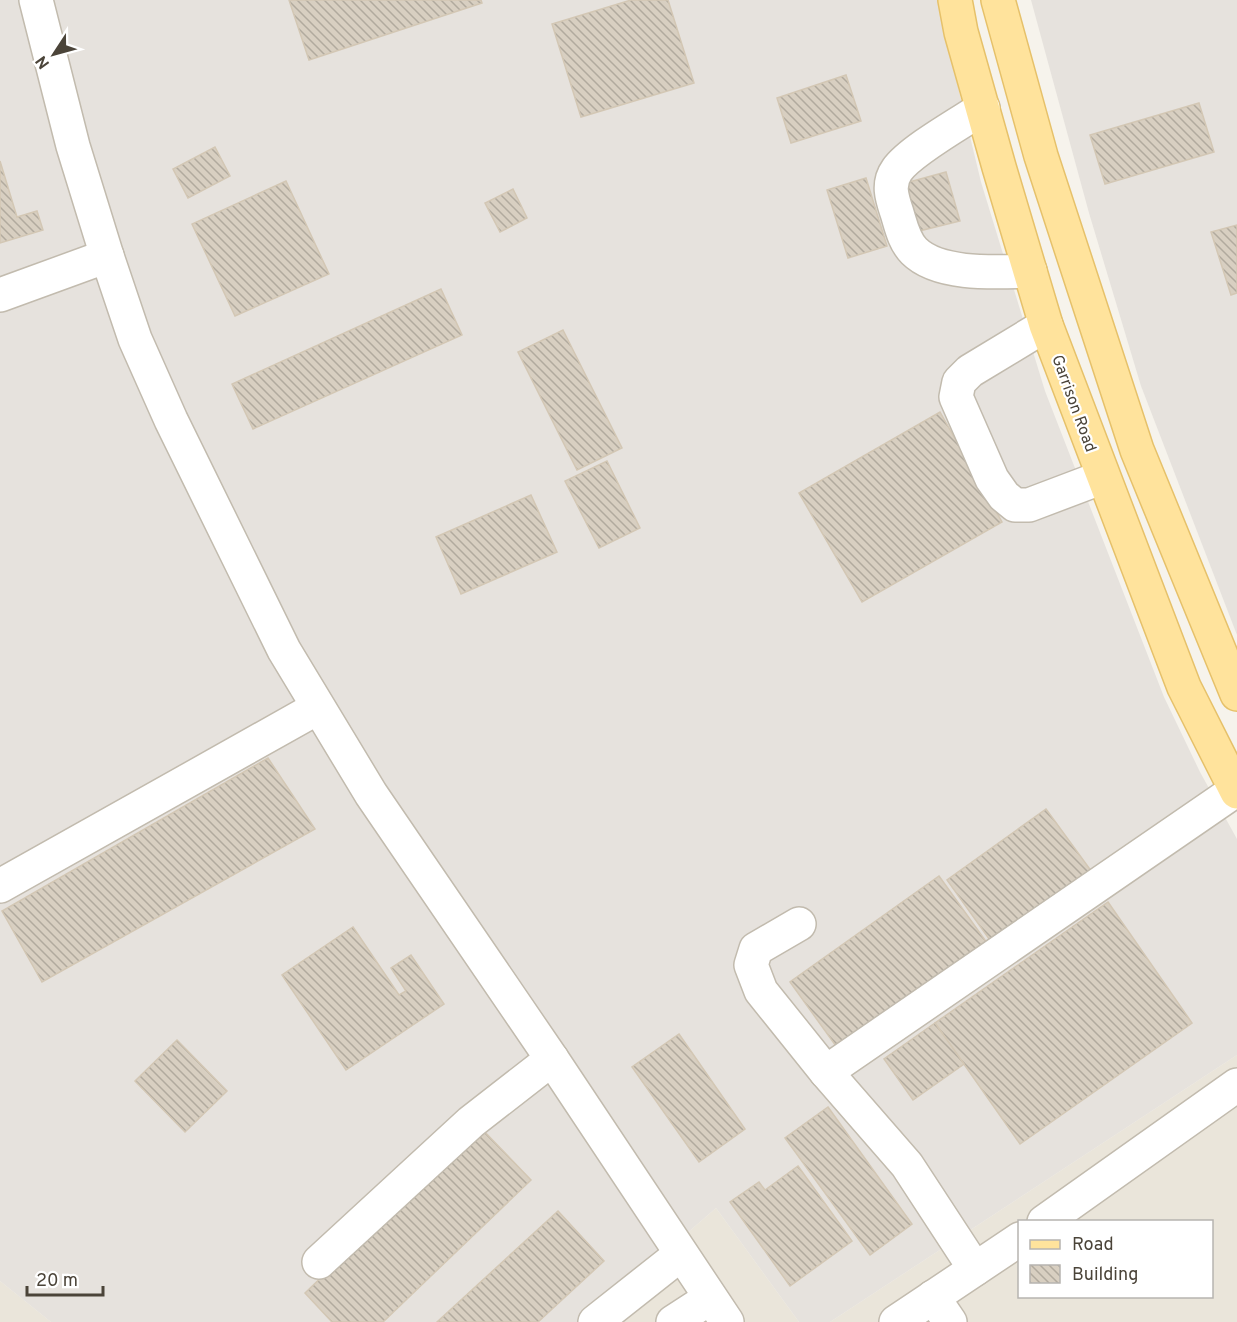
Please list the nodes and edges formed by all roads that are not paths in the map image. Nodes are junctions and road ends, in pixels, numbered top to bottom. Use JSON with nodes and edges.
{"nodes":[{"id":1,"x":36,"y":0,"type":"edge"},
{"id":2,"x":955,"y":0,"type":"edge"},
{"id":3,"x":998,"y":0,"type":"edge"},
{"id":4,"x":983,"y":108,"type":"junction"},
{"id":5,"x":107,"y":256,"type":"junction"},
{"id":6,"x":1030,"y":271,"type":"junction"},
{"id":7,"x":0,"y":296,"type":"edge"},
{"id":8,"x":1046,"y":325,"type":"junction"},
{"id":9,"x":1103,"y":477,"type":"junction"},
{"id":10,"x":1237,"y":694,"type":"edge"},
{"id":11,"x":317,"y":708,"type":"junction"},
{"id":12,"x":1237,"y":791,"type":"edge"},
{"id":13,"x":0,"y":886,"type":"edge"},
{"id":14,"x":799,"y":924,"type":"dead end"},
{"id":15,"x":552,"y":1059,"type":"junction"},
{"id":16,"x":826,"y":1072,"type":"junction"},
{"id":17,"x":1237,"y":1085,"type":"edge"},
{"id":18,"x":1045,"y":1220,"type":"edge"},
{"id":19,"x":1018,"y":1240,"type":"edge"},
{"id":20,"x":681,"y":1254,"type":"junction"},
{"id":21,"x":319,"y":1262,"type":"dead end"},
{"id":22,"x":975,"y":1269,"type":"junction"},
{"id":23,"x":719,"y":1310,"type":"edge"},
{"id":24,"x":942,"y":1310,"type":"edge"},
{"id":25,"x":595,"y":1322,"type":"edge"},
{"id":26,"x":672,"y":1322,"type":"edge"},
{"id":27,"x":896,"y":1322,"type":"edge"}],
"edges":[{"from":1,"to":5,"type":"street"},
{"from":2,"to":4,"type":"main road","name":"Garrison Road"},
{"from":3,"to":10,"type":"main road"},
{"from":4,"to":6,"type":"main road","name":"Garrison Road"},
{"from":4,"to":6,"type":"street"},
{"from":5,"to":7,"type":"street"},
{"from":5,"to":11,"type":"street"},
{"from":6,"to":8,"type":"main road","name":"Garrison Road"},
{"from":8,"to":9,"type":"main road","name":"Garrison Road"},
{"from":8,"to":9,"type":"street"},
{"from":9,"to":12,"type":"main road","name":"Garrison Road"},
{"from":11,"to":13,"type":"street"},
{"from":11,"to":15,"type":"street"},
{"from":12,"to":16,"type":"street"},
{"from":14,"to":16,"type":"street"},
{"from":15,"to":20,"type":"street"},
{"from":15,"to":21,"type":"street"},
{"from":16,"to":22,"type":"street"},
{"from":17,"to":18,"type":"street"},
{"from":19,"to":22,"type":"street"},
{"from":20,"to":23,"type":"street"},
{"from":20,"to":25,"type":"street"},
{"from":22,"to":24,"type":"street"},
{"from":23,"to":26,"type":"street"},
{"from":24,"to":27,"type":"street"}]}
